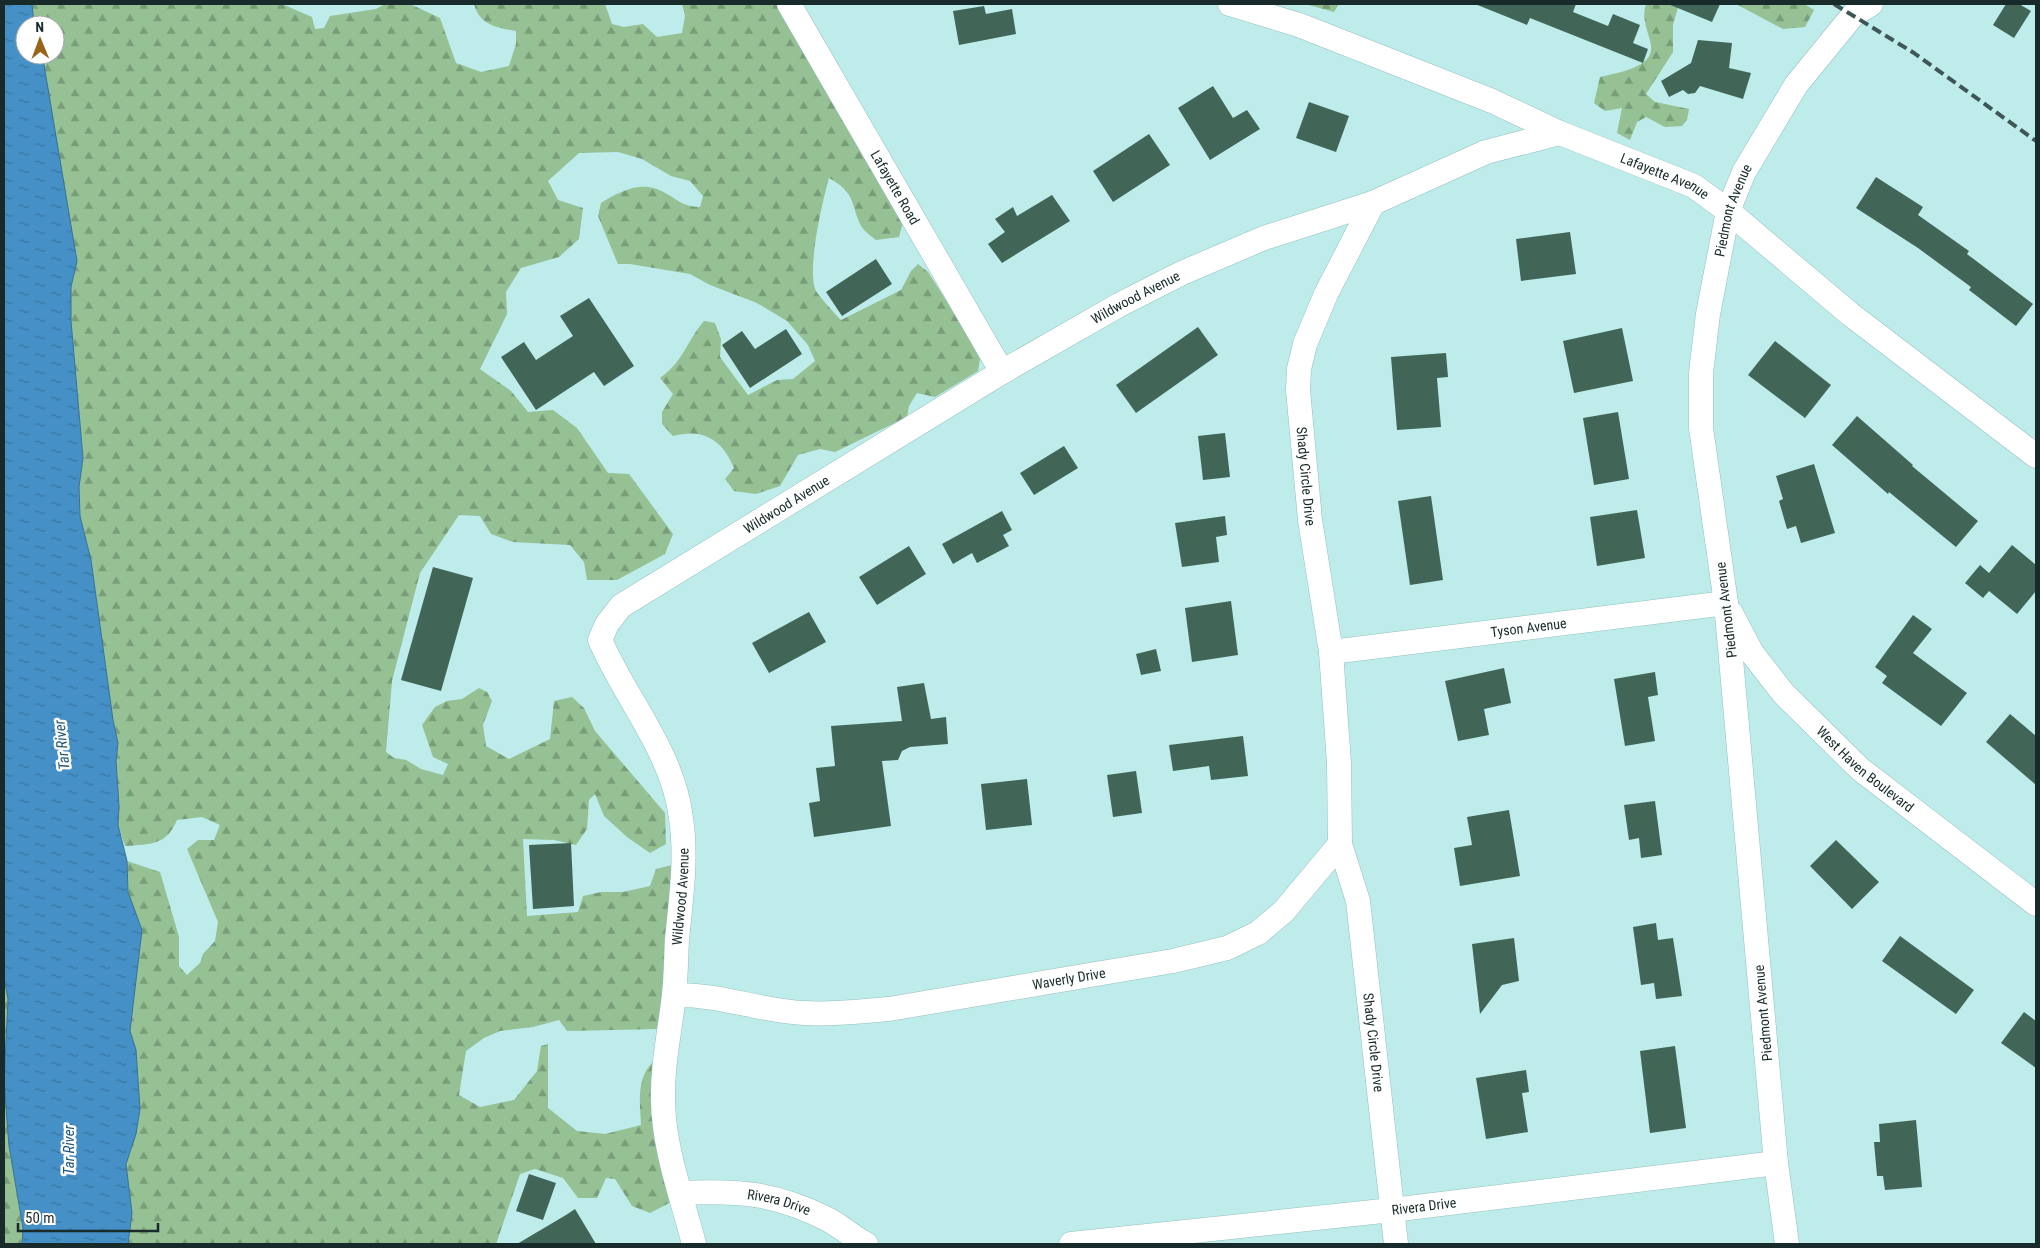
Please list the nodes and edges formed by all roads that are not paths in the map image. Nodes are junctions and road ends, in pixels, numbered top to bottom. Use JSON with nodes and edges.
{"nodes":[{"id":1,"x":789,"y":4,"type":"edge"},
{"id":2,"x":1230,"y":4,"type":"edge"},
{"id":3,"x":1862,"y":9,"type":"edge"},
{"id":4,"x":1560,"y":133,"type":"junction"},
{"id":5,"x":1373,"y":203,"type":"junction"},
{"id":6,"x":1728,"y":210,"type":"junction"},
{"id":7,"x":1002,"y":372,"type":"junction"},
{"id":8,"x":2036,"y":456,"type":"edge"},
{"id":9,"x":1726,"y":603,"type":"junction"},
{"id":10,"x":1332,"y":652,"type":"junction"},
{"id":11,"x":1340,"y":844,"type":"junction"},
{"id":12,"x":2036,"y":904,"type":"edge"},
{"id":13,"x":674,"y":995,"type":"junction"},
{"id":14,"x":1776,"y":1164,"type":"junction"},
{"id":15,"x":681,"y":1194,"type":"junction"},
{"id":16,"x":1392,"y":1210,"type":"junction"},
{"id":17,"x":694,"y":1244,"type":"edge"},
{"id":18,"x":866,"y":1244,"type":"edge"},
{"id":19,"x":1072,"y":1244,"type":"edge"},
{"id":20,"x":1396,"y":1244,"type":"edge"},
{"id":21,"x":1787,"y":1244,"type":"edge"}],
"edges":[{"from":1,"to":7,"type":"street","name":"Lafayette Road"},
{"from":2,"to":4,"type":"street","name":"Lafayette Avenue"},
{"from":3,"to":6,"type":"street","name":"Piedmont Avenue"},
{"from":4,"to":5,"type":"street","name":"Wildwood Avenue"},
{"from":4,"to":6,"type":"street","name":"Lafayette Avenue"},
{"from":5,"to":7,"type":"street","name":"Wildwood Avenue"},
{"from":5,"to":10,"type":"street","name":"Shady Circle Drive"},
{"from":6,"to":8,"type":"street","name":"Lafayette Avenue"},
{"from":6,"to":9,"type":"street","name":"Piedmont Avenue"},
{"from":7,"to":13,"type":"street","name":"Wildwood Avenue"},
{"from":9,"to":10,"type":"street","name":"Tyson Avenue"},
{"from":9,"to":12,"type":"street","name":"West Haven Boulevard"},
{"from":9,"to":14,"type":"street","name":"Piedmont Avenue"},
{"from":10,"to":11,"type":"street","name":"Shady Circle Drive"},
{"from":11,"to":13,"type":"street","name":"Waverly Drive"},
{"from":11,"to":16,"type":"street","name":"Shady Circle Drive"},
{"from":13,"to":15,"type":"street","name":"Wildwood Avenue"},
{"from":14,"to":16,"type":"street","name":"Rivera Drive"},
{"from":14,"to":21,"type":"street","name":"Piedmont Avenue"},
{"from":15,"to":17,"type":"street","name":"Wildwood Avenue"},
{"from":15,"to":18,"type":"street","name":"Rivera Drive"},
{"from":16,"to":19,"type":"street","name":"Rivera Drive"},
{"from":16,"to":20,"type":"street","name":"Shady Circle Drive"}]}
